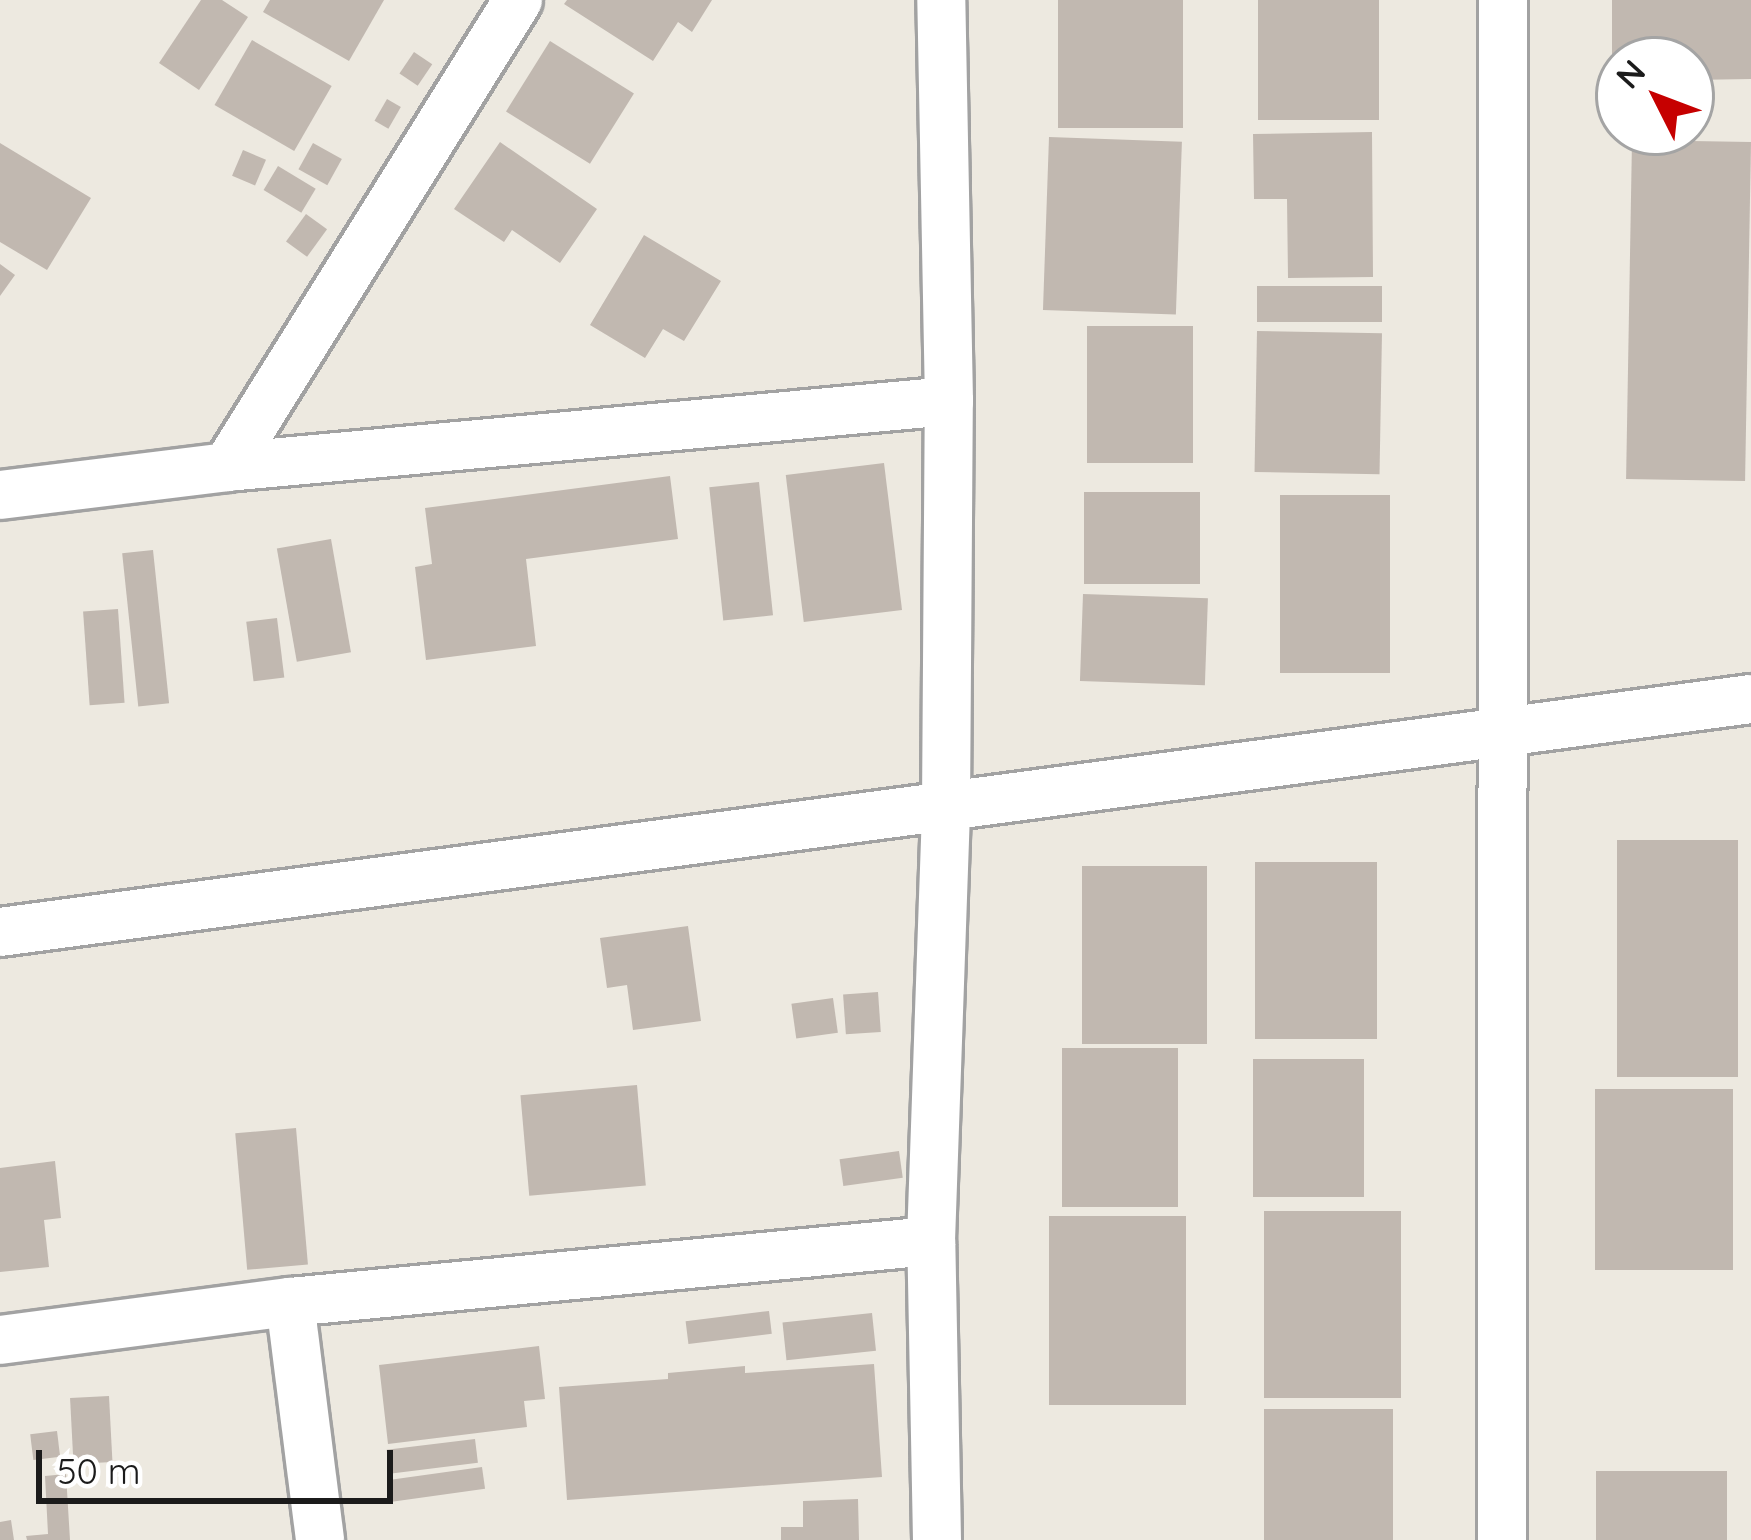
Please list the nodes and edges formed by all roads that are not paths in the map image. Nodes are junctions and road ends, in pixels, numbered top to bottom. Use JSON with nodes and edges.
{"nodes":[{"id":1,"x":518,"y":0,"type":"edge"},
{"id":2,"x":941,"y":0,"type":"edge"},
{"id":3,"x":1503,"y":0,"type":"edge"},
{"id":4,"x":949,"y":401,"type":"junction"},
{"id":5,"x":227,"y":467,"type":"junction"},
{"id":6,"x":0,"y":495,"type":"edge"},
{"id":7,"x":1751,"y":699,"type":"edge"},
{"id":8,"x":1499,"y":734,"type":"junction"},
{"id":9,"x":946,"y":807,"type":"junction"},
{"id":10,"x":0,"y":932,"type":"edge"},
{"id":11,"x":931,"y":1241,"type":"junction"},
{"id":12,"x":290,"y":1302,"type":"junction"},
{"id":13,"x":0,"y":1340,"type":"edge"},
{"id":14,"x":320,"y":1540,"type":"edge"},
{"id":15,"x":937,"y":1540,"type":"edge"},
{"id":16,"x":1502,"y":1540,"type":"edge"}],
"edges":[{"from":1,"to":5,"type":"street"},
{"from":2,"to":4,"type":"street"},
{"from":3,"to":8,"type":"street"},
{"from":4,"to":5,"type":"street"},
{"from":4,"to":9,"type":"street"},
{"from":5,"to":6,"type":"street"},
{"from":7,"to":8,"type":"street"},
{"from":8,"to":9,"type":"street"},
{"from":8,"to":16,"type":"street"},
{"from":9,"to":10,"type":"street"},
{"from":9,"to":11,"type":"street"},
{"from":11,"to":12,"type":"street"},
{"from":11,"to":15,"type":"street"},
{"from":12,"to":13,"type":"street"},
{"from":12,"to":14,"type":"street"}]}
